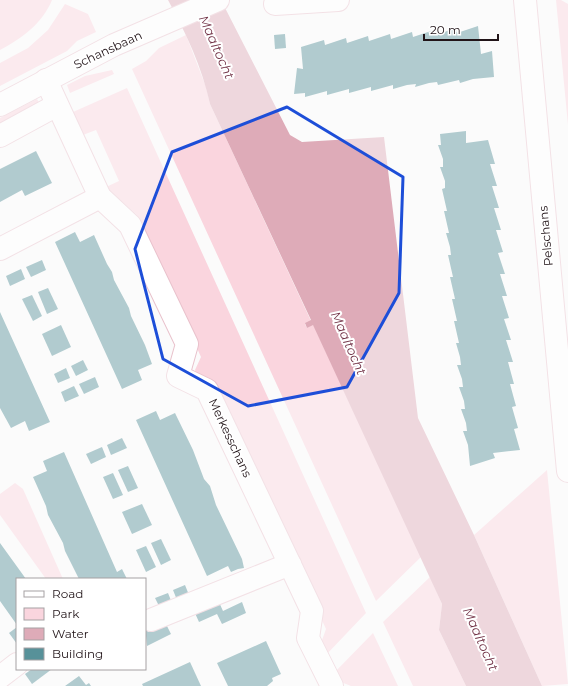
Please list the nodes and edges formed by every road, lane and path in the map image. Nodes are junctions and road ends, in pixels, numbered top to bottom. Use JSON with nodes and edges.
{"nodes":[{"id":1,"x":218,"y":0,"type":"edge"},
{"id":2,"x":338,"y":0,"type":"edge"},
{"id":3,"x":525,"y":0,"type":"edge"},
{"id":4,"x":276,"y":4,"type":"dead end"},
{"id":5,"x":46,"y":80,"type":"junction"},
{"id":6,"x":0,"y":104,"type":"edge"},
{"id":7,"x":57,"y":105,"type":"junction"},
{"id":8,"x":0,"y":136,"type":"edge"},
{"id":9,"x":100,"y":197,"type":"junction"},
{"id":10,"x":0,"y":248,"type":"edge"},
{"id":11,"x":568,"y":471,"type":"edge"},
{"id":12,"x":290,"y":564,"type":"junction"},
{"id":13,"x":151,"y":620,"type":"dead end"},
{"id":14,"x":16,"y":665,"type":"edge"},
{"id":15,"x":0,"y":677,"type":"edge"},
{"id":16,"x":332,"y":686,"type":"edge"}],
"edges":[{"from":1,"to":5,"type":"street","name":"Schansbaan"},
{"from":2,"to":4,"type":"street"},
{"from":3,"to":11,"type":"street","name":"Pelschans"},
{"from":5,"to":6,"type":"street","name":"Schansbaan"},
{"from":5,"to":7,"type":"street","name":"Merkesschans"},
{"from":7,"to":8,"type":"street"},
{"from":7,"to":9,"type":"street","name":"Merkesschans"},
{"from":9,"to":10,"type":"street"},
{"from":9,"to":12,"type":"street","name":"Merkesschans"},
{"from":12,"to":13,"type":"street"},
{"from":12,"to":16,"type":"street","name":"Merkesschans"},
{"from":14,"to":15,"type":"street"}]}
